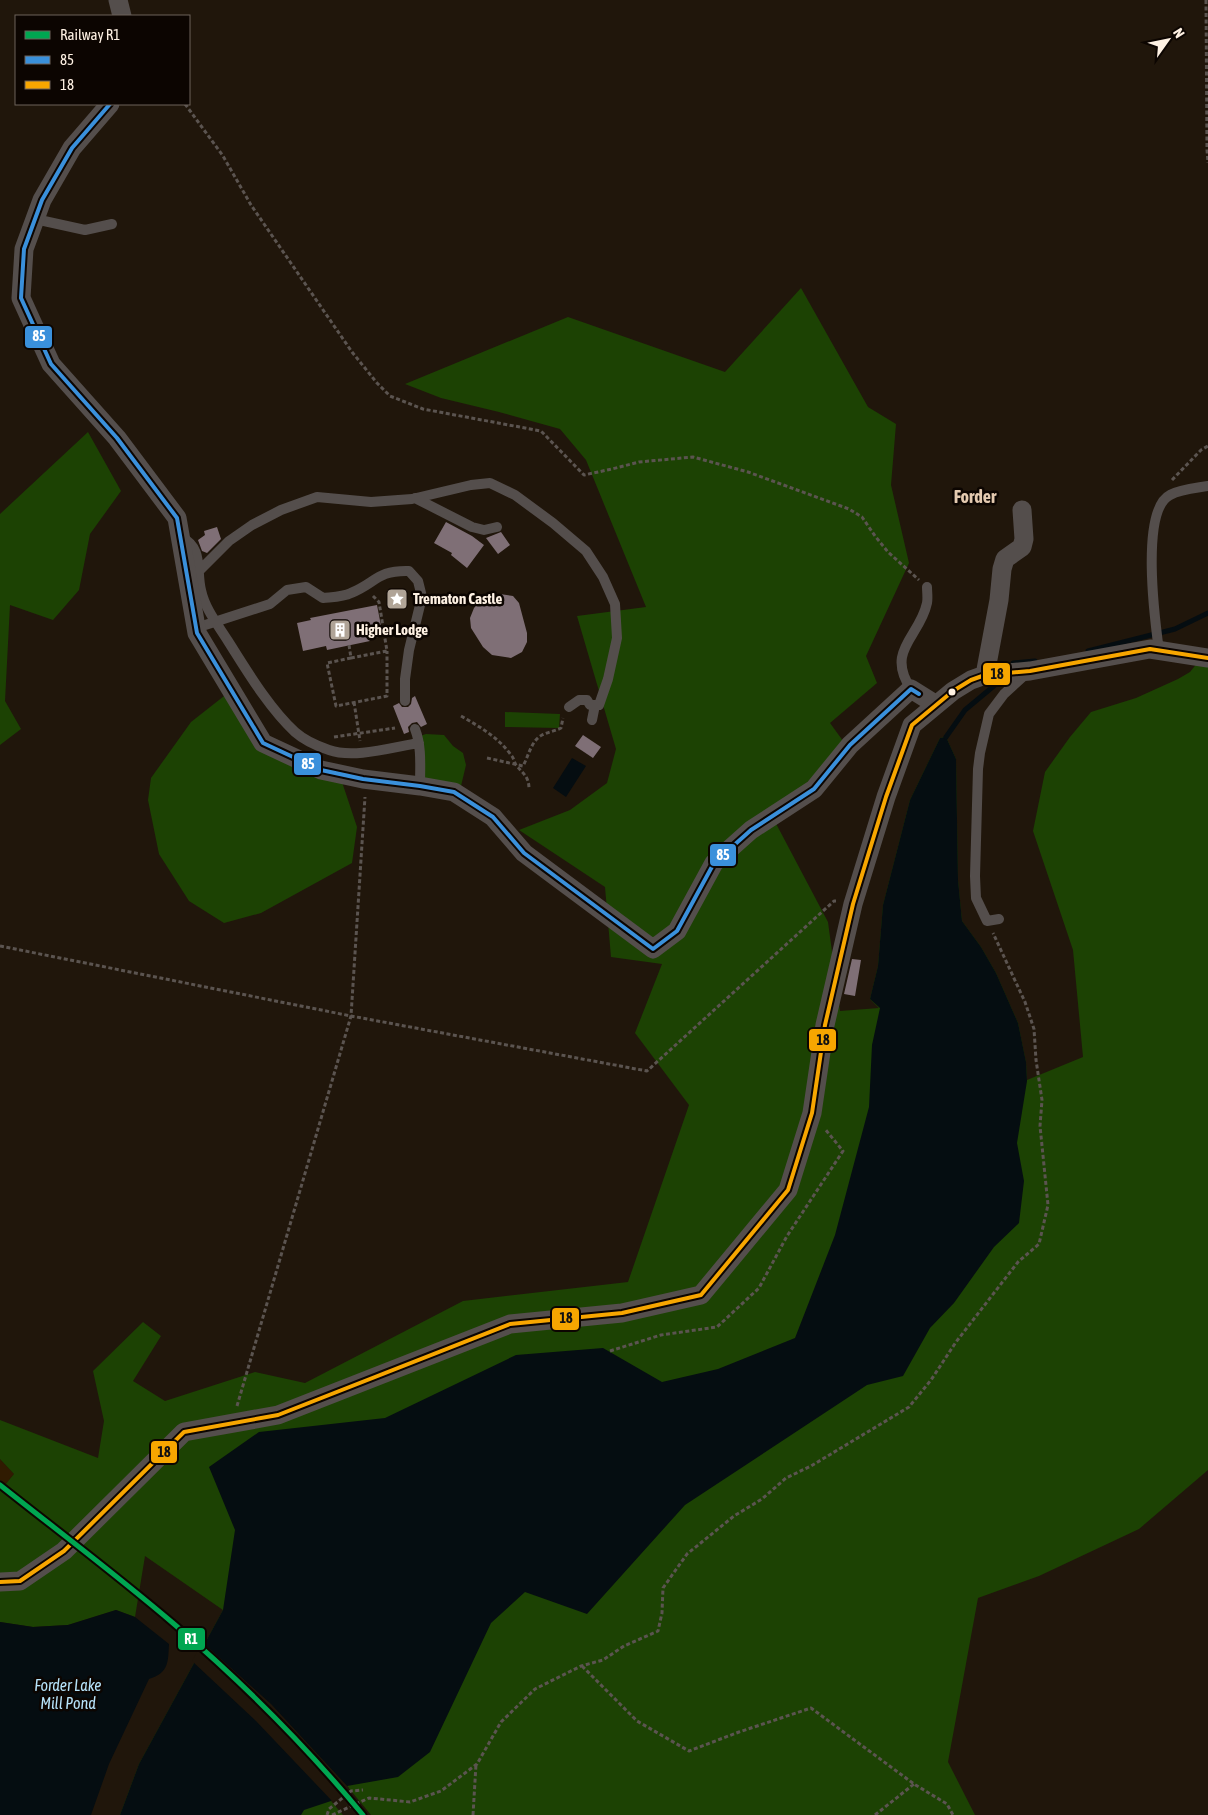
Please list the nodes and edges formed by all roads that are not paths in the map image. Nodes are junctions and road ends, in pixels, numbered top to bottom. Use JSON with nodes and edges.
{"nodes":[{"id":1,"x":118,"y":0,"type":"edge"},
{"id":2,"x":122,"y":15,"type":"edge"},
{"id":3,"x":109,"y":105,"type":"edge"},
{"id":4,"x":35,"y":219,"type":"junction"},
{"id":5,"x":112,"y":224,"type":"dead end"},
{"id":6,"x":1208,"y":486,"type":"edge"},
{"id":7,"x":415,"y":498,"type":"junction"},
{"id":8,"x":1022,"y":510,"type":"dead end"},
{"id":9,"x":497,"y":527,"type":"dead end"},
{"id":10,"x":180,"y":537,"type":"junction"},
{"id":11,"x":198,"y":572,"type":"junction"},
{"id":12,"x":927,"y":587,"type":"road end"},
{"id":13,"x":216,"y":622,"type":"junction"},
{"id":14,"x":196,"y":628,"type":"junction"},
{"id":15,"x":1157,"y":639,"type":"junction"},
{"id":16,"x":1208,"y":658,"type":"edge"},
{"id":17,"x":1030,"y":671,"type":"junction"},
{"id":18,"x":985,"y":675,"type":"junction"},
{"id":19,"x":912,"y":689,"type":"junction"},
{"id":20,"x":405,"y":701,"type":"dead end"},
{"id":21,"x":935,"y":704,"type":"junction"},
{"id":22,"x":595,"y":705,"type":"junction"},
{"id":23,"x":569,"y":706,"type":"road end"},
{"id":24,"x":592,"y":720,"type":"dead end"},
{"id":25,"x":415,"y":729,"type":"dead end"},
{"id":26,"x":419,"y":743,"type":"junction"},
{"id":27,"x":420,"y":786,"type":"junction"},
{"id":28,"x":999,"y":920,"type":"dead end"},
{"id":29,"x":0,"y":1582,"type":"edge"}],
"edges":[{"from":1,"to":2,"type":"street"},
{"from":3,"to":4,"type":"street"},
{"from":4,"to":5,"type":"lane"},
{"from":4,"to":10,"type":"street"},
{"from":6,"to":15,"type":"lane"},
{"from":7,"to":9,"type":"lane"},
{"from":7,"to":11,"type":"lane"},
{"from":7,"to":22,"type":"lane"},
{"from":8,"to":18,"type":"street"},
{"from":10,"to":11,"type":"lane"},
{"from":10,"to":14,"type":"street"},
{"from":11,"to":13,"type":"lane"},
{"from":12,"to":19,"type":"lane"},
{"from":13,"to":14,"type":"lane"},
{"from":13,"to":20,"type":"lane"},
{"from":13,"to":26,"type":"lane"},
{"from":14,"to":27,"type":"street"},
{"from":15,"to":16,"type":"street"},
{"from":15,"to":17,"type":"street"},
{"from":17,"to":18,"type":"street"},
{"from":17,"to":28,"type":"lane"},
{"from":18,"to":21,"type":"street"},
{"from":19,"to":21,"type":"street"},
{"from":19,"to":27,"type":"street"},
{"from":21,"to":29,"type":"street"},
{"from":22,"to":23,"type":"lane"},
{"from":22,"to":24,"type":"lane"},
{"from":25,"to":26,"type":"lane"},
{"from":26,"to":27,"type":"lane"}]}
